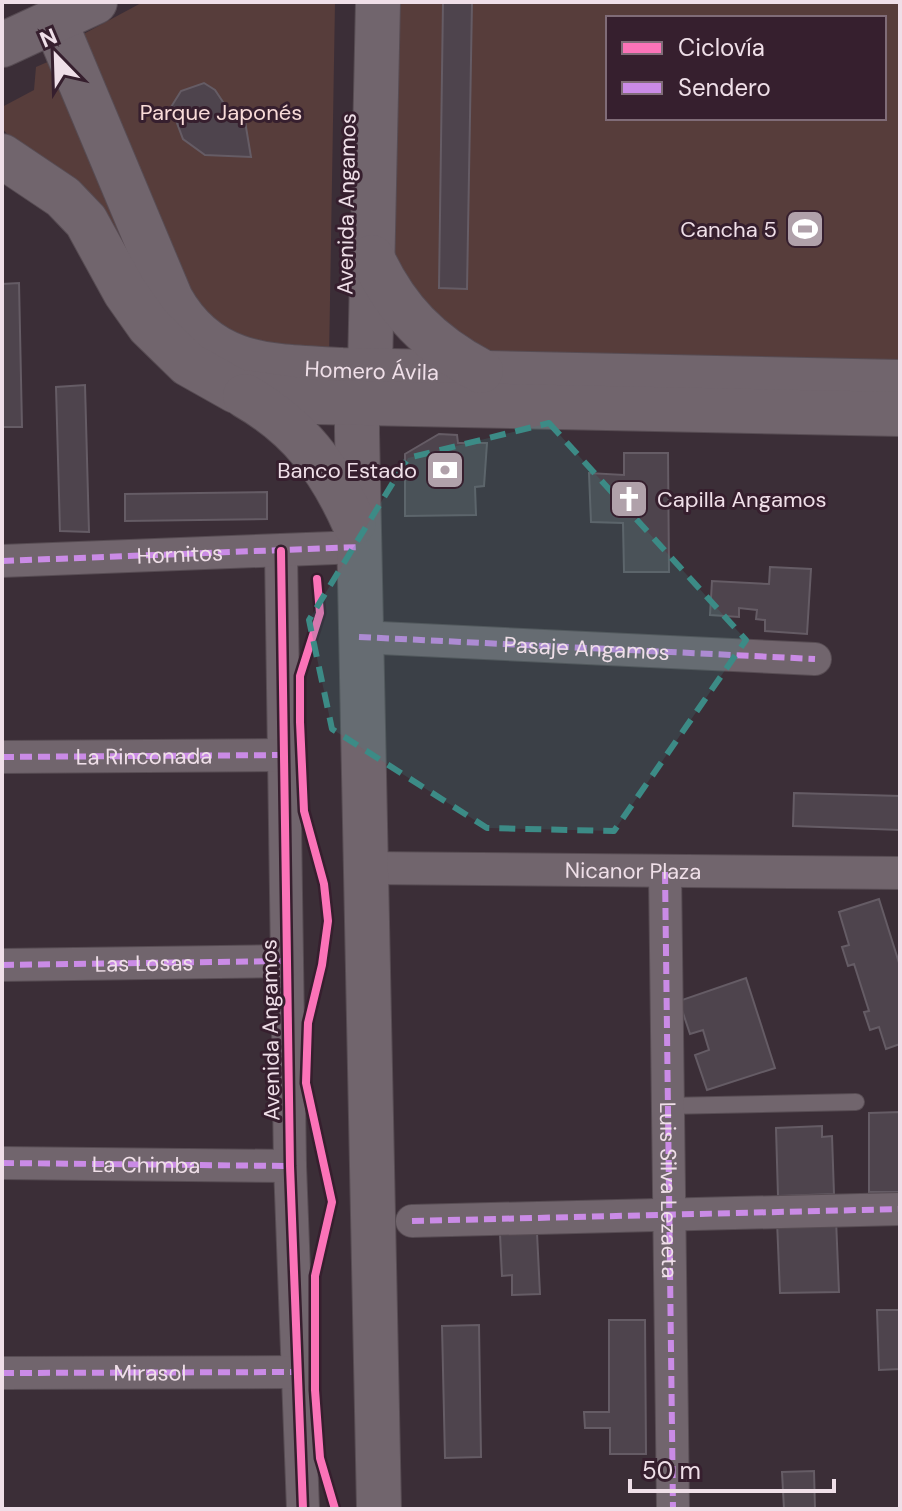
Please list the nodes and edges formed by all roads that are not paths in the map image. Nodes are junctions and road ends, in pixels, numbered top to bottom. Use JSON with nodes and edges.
{"nodes":[{"id":1,"x":95,"y":2,"type":"edge"},
{"id":2,"x":351,"y":2,"type":"edge"},
{"id":3,"x":378,"y":2,"type":"edge"},
{"id":4,"x":50,"y":17,"type":"junction"},
{"id":5,"x":2,"y":45,"type":"edge"},
{"id":6,"x":2,"y":156,"type":"edge"},
{"id":7,"x":371,"y":255,"type":"junction"},
{"id":8,"x":481,"y":371,"type":"junction"},
{"id":9,"x":357,"y":381,"type":"junction"},
{"id":10,"x":900,"y":382,"type":"edge"},
{"id":11,"x":236,"y":391,"type":"junction"},
{"id":12,"x":900,"y":414,"type":"edge"},
{"id":13,"x":358,"y":540,"type":"junction"},
{"id":14,"x":281,"y":551,"type":"junction"},
{"id":15,"x":2,"y":561,"type":"edge"},
{"id":16,"x":359,"y":637,"type":"junction"},
{"id":17,"x":815,"y":659,"type":"dead end"},
{"id":18,"x":285,"y":755,"type":"junction"},
{"id":19,"x":2,"y":757,"type":"edge"},
{"id":20,"x":365,"y":868,"type":"junction"},
{"id":21,"x":665,"y":872,"type":"junction"},
{"id":22,"x":900,"y":873,"type":"edge"},
{"id":23,"x":287,"y":961,"type":"junction"},
{"id":24,"x":2,"y":965,"type":"edge"},
{"id":25,"x":856,"y":1102,"type":"dead end"},
{"id":26,"x":666,"y":1106,"type":"junction"},
{"id":27,"x":2,"y":1163,"type":"edge"},
{"id":28,"x":290,"y":1166,"type":"junction"},
{"id":29,"x":900,"y":1209,"type":"edge"},
{"id":30,"x":667,"y":1215,"type":"junction"},
{"id":31,"x":412,"y":1221,"type":"dead end"},
{"id":32,"x":299,"y":1372,"type":"junction"},
{"id":33,"x":2,"y":1373,"type":"edge"},
{"id":34,"x":303,"y":1509,"type":"edge"},
{"id":35,"x":379,"y":1509,"type":"edge"},
{"id":36,"x":673,"y":1509,"type":"edge"}],
"edges":[{"from":1,"to":4,"type":"main road"},
{"from":2,"to":9,"type":"main road","name":"Avenida Angamos"},
{"from":3,"to":7,"type":"main road","name":"Avenida Angamos"},
{"from":4,"to":5,"type":"main road"},
{"from":4,"to":9,"type":"main road","name":"Homero Ávila"},
{"from":6,"to":11,"type":"main road","name":"Homero Ávila"},
{"from":7,"to":8,"type":"main road"},
{"from":7,"to":9,"type":"main road","name":"Avenida Angamos"},
{"from":8,"to":9,"type":"main road","name":"Homero Ávila"},
{"from":8,"to":10,"type":"main road","name":"Homero Ávila"},
{"from":9,"to":11,"type":"main road","name":"Homero Ávila"},
{"from":9,"to":12,"type":"main road","name":"Homero Ávila"},
{"from":9,"to":13,"type":"main road","name":"Avenida Angamos"},
{"from":11,"to":13,"type":"main road"},
{"from":13,"to":14,"type":"street","name":"Hornitos"},
{"from":13,"to":16,"type":"main road","name":"Avenida Angamos"},
{"from":14,"to":15,"type":"street","name":"Hornitos"},
{"from":14,"to":18,"type":"street","name":"Avenida Angamos"},
{"from":16,"to":17,"type":"street","name":"Pasaje Angamos"},
{"from":16,"to":20,"type":"main road","name":"Avenida Angamos"},
{"from":18,"to":19,"type":"street","name":"La Rinconada"},
{"from":18,"to":23,"type":"street","name":"Avenida Angamos"},
{"from":20,"to":21,"type":"street","name":"Nicanor Plaza"},
{"from":20,"to":35,"type":"main road","name":"Avenida Angamos"},
{"from":21,"to":22,"type":"street","name":"Nicanor Plaza"},
{"from":21,"to":26,"type":"street","name":"Luis Silva Lezaeta"},
{"from":23,"to":24,"type":"street","name":"Las Losas"},
{"from":23,"to":28,"type":"street","name":"Avenida Angamos"},
{"from":25,"to":26,"type":"lane"},
{"from":26,"to":30,"type":"street","name":"Luis Silva Lezaeta"},
{"from":27,"to":28,"type":"street","name":"La Chimba"},
{"from":28,"to":32,"type":"street","name":"Avenida Angamos"},
{"from":29,"to":30,"type":"street"},
{"from":30,"to":31,"type":"street"},
{"from":30,"to":36,"type":"street","name":"Luis Silva Lezaeta"},
{"from":32,"to":33,"type":"street","name":"Mirasol"},
{"from":32,"to":34,"type":"street","name":"Avenida Angamos"}]}
